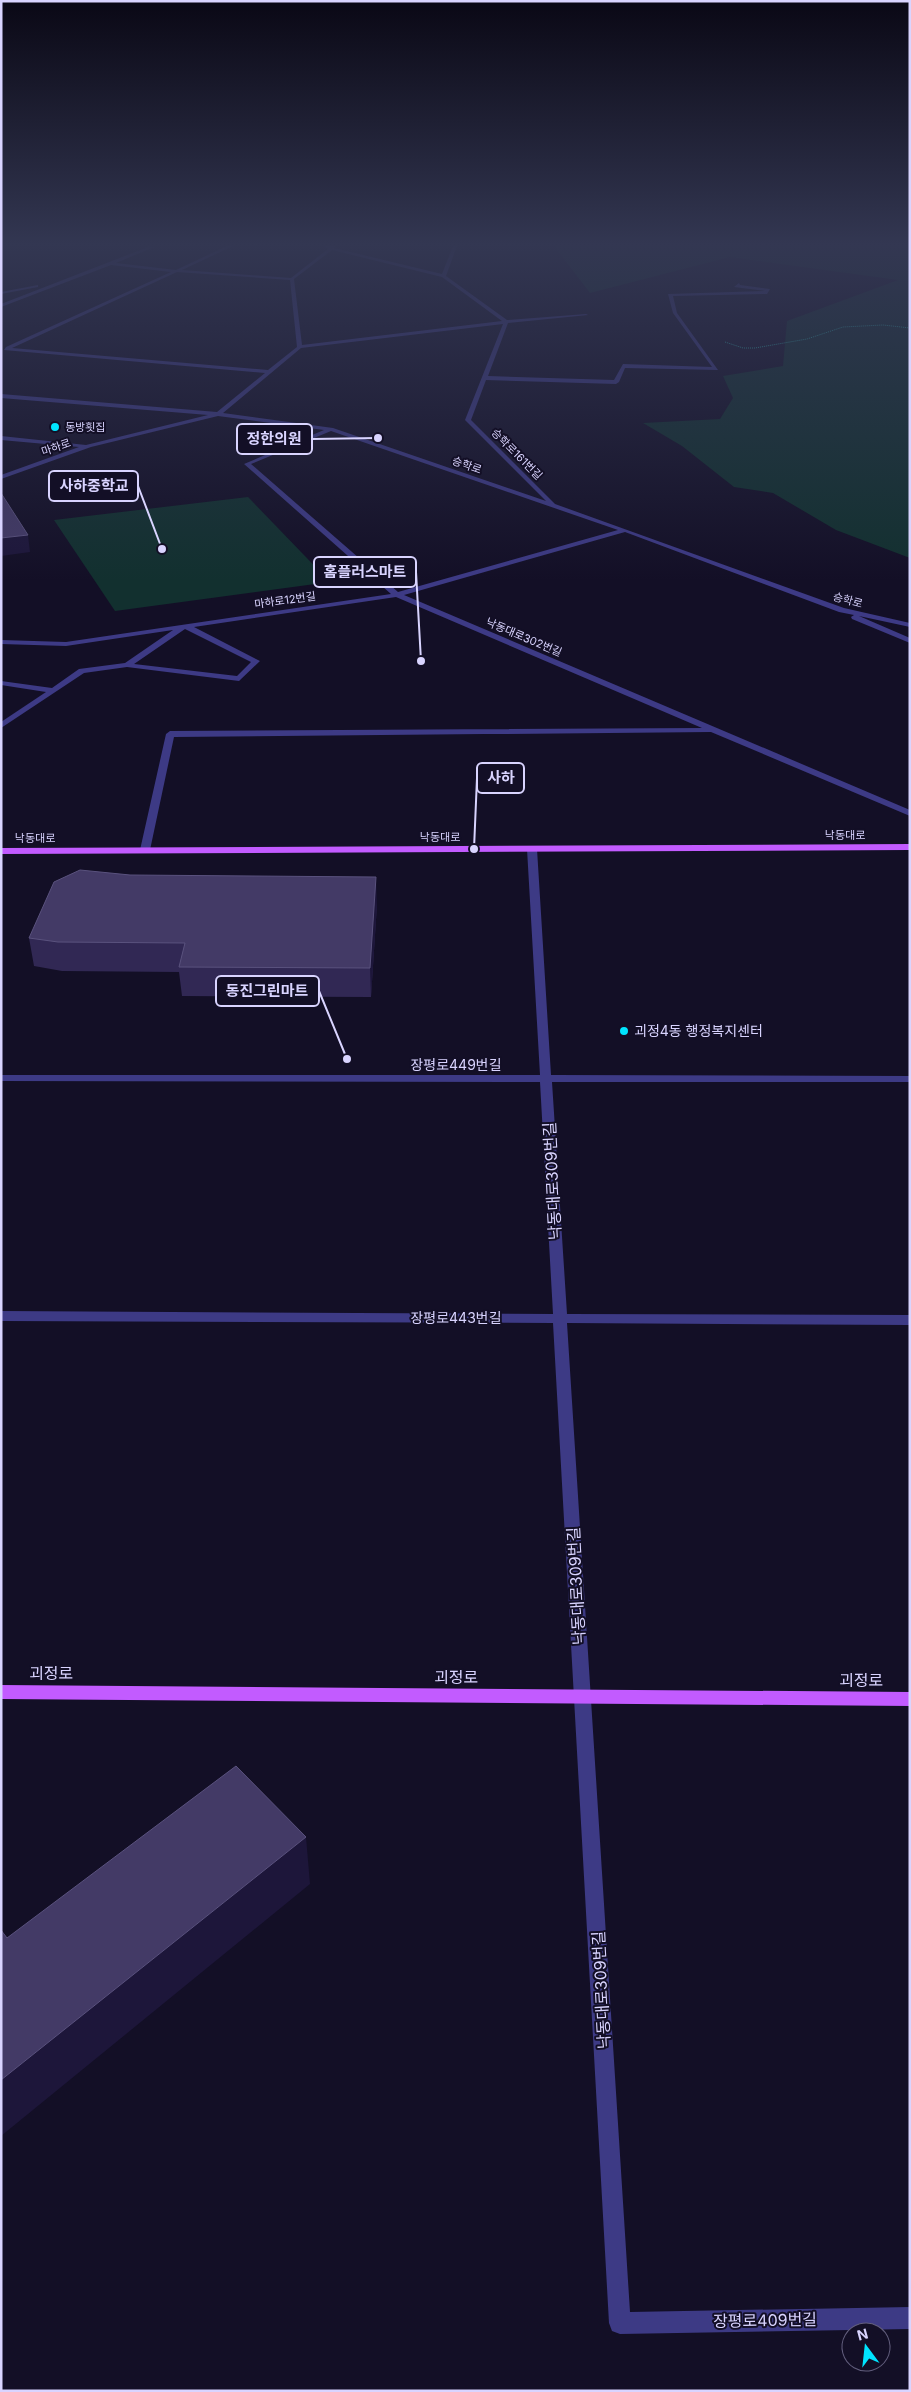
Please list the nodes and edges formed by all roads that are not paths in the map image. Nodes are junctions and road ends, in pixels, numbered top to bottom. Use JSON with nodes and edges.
{"nodes":[{"id":1,"x":97,"y":358,"type":"edge"},
{"id":2,"x":288,"y":358,"type":"edge"},
{"id":3,"x":492,"y":358,"type":"edge"},
{"id":4,"x":708,"y":358,"type":"edge"},
{"id":5,"x":271,"y":372,"type":"junction"},
{"id":6,"x":484,"y":378,"type":"junction"},
{"id":7,"x":1,"y":396,"type":"edge"},
{"id":8,"x":218,"y":414,"type":"junction"},
{"id":9,"x":331,"y":429,"type":"junction"},
{"id":10,"x":1,"y":438,"type":"edge"},
{"id":11,"x":90,"y":446,"type":"junction"},
{"id":12,"x":1,"y":477,"type":"edge"},
{"id":13,"x":555,"y":506,"type":"junction"},
{"id":14,"x":625,"y":530,"type":"junction"},
{"id":15,"x":397,"y":595,"type":"junction"},
{"id":16,"x":842,"y":610,"type":"junction"},
{"id":17,"x":910,"y":624,"type":"edge"},
{"id":18,"x":185,"y":626,"type":"junction"},
{"id":19,"x":910,"y":641,"type":"edge"},
{"id":20,"x":1,"y":642,"type":"edge"},
{"id":21,"x":127,"y":665,"type":"junction"},
{"id":22,"x":1,"y":682,"type":"edge"},
{"id":23,"x":52,"y":690,"type":"junction"},
{"id":24,"x":1,"y":726,"type":"edge"},
{"id":25,"x":714,"y":730,"type":"junction"},
{"id":26,"x":910,"y":813,"type":"edge"},
{"id":27,"x":910,"y":847,"type":"edge"},
{"id":28,"x":532,"y":849,"type":"junction"},
{"id":29,"x":145,"y":850,"type":"junction"},
{"id":30,"x":1,"y":851,"type":"edge"},
{"id":31,"x":1,"y":1078,"type":"edge"},
{"id":32,"x":910,"y":1079,"type":"edge"},
{"id":33,"x":546,"y":1080,"type":"junction"},
{"id":34,"x":1,"y":1316,"type":"edge"},
{"id":35,"x":560,"y":1319,"type":"junction"},
{"id":36,"x":910,"y":1320,"type":"edge"},
{"id":37,"x":1,"y":1692,"type":"edge"},
{"id":38,"x":583,"y":1696,"type":"junction"},
{"id":39,"x":910,"y":1699,"type":"edge"},
{"id":40,"x":910,"y":2318,"type":"edge"},
{"id":41,"x":620,"y":2322,"type":"joint"}],
"edges":[{"from":1,"to":5,"type":"street"},
{"from":2,"to":5,"type":"street","name":"마하로"},
{"from":3,"to":6,"type":"street","name":"승학로161번길"},
{"from":4,"to":6,"type":"street"},
{"from":5,"to":8,"type":"street","name":"마하로"},
{"from":6,"to":13,"type":"street","name":"승학로161번길"},
{"from":7,"to":8,"type":"street","name":"승학로"},
{"from":8,"to":9,"type":"street","name":"승학로"},
{"from":8,"to":11,"type":"street","name":"마하로"},
{"from":9,"to":13,"type":"street","name":"승학로"},
{"from":9,"to":15,"type":"street","name":"낙동대로302번길"},
{"from":10,"to":11,"type":"street"},
{"from":11,"to":12,"type":"street","name":"마하로"},
{"from":13,"to":14,"type":"street","name":"승학로"},
{"from":14,"to":15,"type":"street","name":"마하로12번길"},
{"from":14,"to":16,"type":"street","name":"승학로"},
{"from":15,"to":18,"type":"street","name":"마하로12번길"},
{"from":15,"to":25,"type":"street","name":"낙동대로302번길"},
{"from":16,"to":17,"type":"street","name":"승학로"},
{"from":16,"to":19,"type":"street"},
{"from":18,"to":20,"type":"street","name":"마하로12번길"},
{"from":18,"to":21,"type":"street"},
{"from":18,"to":21,"type":"street"},
{"from":21,"to":23,"type":"street"},
{"from":22,"to":23,"type":"street"},
{"from":23,"to":24,"type":"street"},
{"from":25,"to":26,"type":"street","name":"낙동대로302번길"},
{"from":25,"to":29,"type":"street"},
{"from":27,"to":28,"type":"main road","name":"낙동대로"},
{"from":28,"to":29,"type":"main road","name":"낙동대로"},
{"from":28,"to":33,"type":"street","name":"낙동대로309번길"},
{"from":29,"to":30,"type":"main road","name":"낙동대로"},
{"from":31,"to":33,"type":"street","name":"장평로449번길"},
{"from":32,"to":33,"type":"street","name":"장평로449번길"},
{"from":33,"to":35,"type":"street","name":"낙동대로309번길"},
{"from":34,"to":35,"type":"street","name":"장평로443번길"},
{"from":35,"to":36,"type":"street","name":"장평로443번길"},
{"from":35,"to":38,"type":"street","name":"낙동대로309번길"},
{"from":37,"to":38,"type":"main road","name":"괴정로"},
{"from":38,"to":39,"type":"main road","name":"괴정로"},
{"from":38,"to":41,"type":"street","name":"낙동대로309번길"},
{"from":40,"to":41,"type":"street","name":"장평로409번길"}]}
